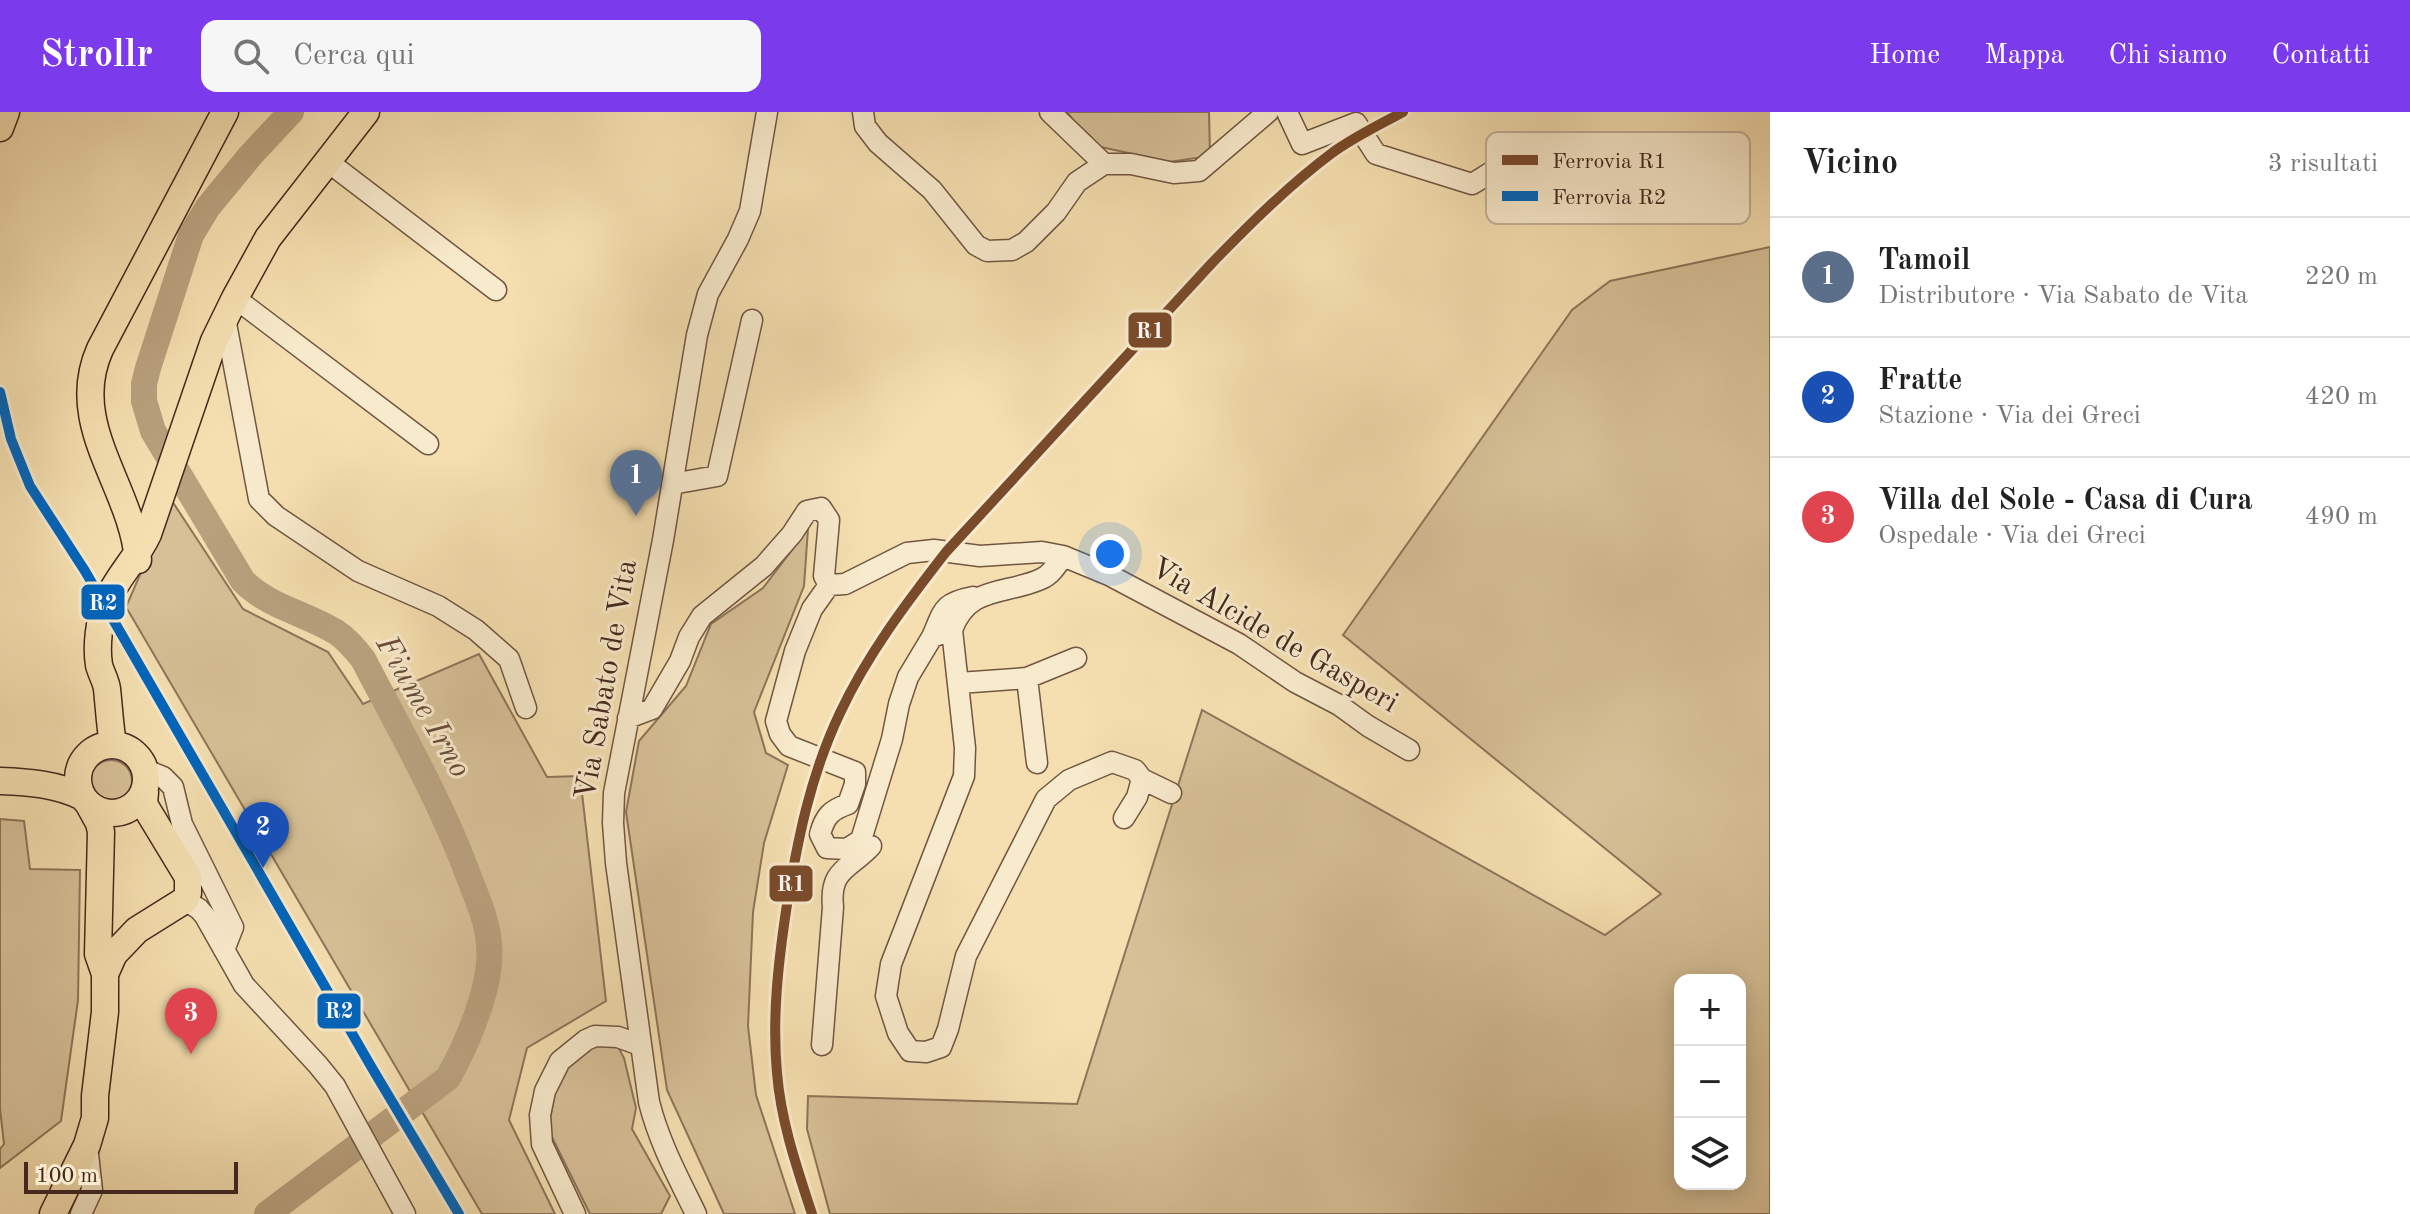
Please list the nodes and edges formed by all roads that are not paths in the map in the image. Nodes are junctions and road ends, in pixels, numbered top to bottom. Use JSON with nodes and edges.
{"nodes":[{"id":1,"x":6,"y":112,"type":"edge"},
{"id":2,"x":225,"y":112,"type":"edge"},
{"id":3,"x":366,"y":112,"type":"edge"},
{"id":4,"x":767,"y":112,"type":"edge"},
{"id":5,"x":863,"y":112,"type":"edge"},
{"id":6,"x":1050,"y":112,"type":"edge"},
{"id":7,"x":1268,"y":112,"type":"edge"},
{"id":8,"x":1287,"y":112,"type":"edge"},
{"id":9,"x":0,"y":128,"type":"edge"},
{"id":10,"x":327,"y":161,"type":"junction"},
{"id":11,"x":1104,"y":164,"type":"junction"},
{"id":12,"x":1486,"y":177,"type":"edge"},
{"id":13,"x":496,"y":290,"type":"dead end"},
{"id":14,"x":230,"y":308,"type":"junction"},
{"id":15,"x":752,"y":320,"type":"dead end"},
{"id":16,"x":238,"y":382,"type":"junction"},
{"id":17,"x":183,"y":433,"type":"junction"},
{"id":18,"x":428,"y":444,"type":"dead end"},
{"id":19,"x":672,"y":484,"type":"junction"},
{"id":20,"x":143,"y":545,"type":"junction"},
{"id":21,"x":1063,"y":556,"type":"junction"},
{"id":22,"x":829,"y":585,"type":"junction"},
{"id":23,"x":981,"y":595,"type":"junction"},
{"id":24,"x":952,"y":630,"type":"junction"},
{"id":25,"x":932,"y":637,"type":"junction"},
{"id":26,"x":1076,"y":658,"type":"dead end"},
{"id":27,"x":1027,"y":678,"type":"junction"},
{"id":28,"x":959,"y":683,"type":"junction"},
{"id":29,"x":526,"y":708,"type":"dead end"},
{"id":30,"x":628,"y":718,"type":"junction"},
{"id":31,"x":113,"y":745,"type":"junction"},
{"id":32,"x":1409,"y":750,"type":"dead end"},
{"id":33,"x":1037,"y":763,"type":"dead end"},
{"id":34,"x":1142,"y":779,"type":"junction"},
{"id":35,"x":0,"y":781,"type":"edge"},
{"id":36,"x":145,"y":781,"type":"junction"},
{"id":37,"x":1171,"y":793,"type":"dead end"},
{"id":38,"x":86,"y":801,"type":"junction"},
{"id":39,"x":871,"y":809,"type":"junction"},
{"id":40,"x":1124,"y":818,"type":"dead end"},
{"id":41,"x":101,"y":853,"type":"junction"},
{"id":42,"x":185,"y":900,"type":"junction"},
{"id":43,"x":137,"y":930,"type":"junction"},
{"id":44,"x":224,"y":950,"type":"junction"},
{"id":45,"x":105,"y":974,"type":"junction"},
{"id":46,"x":634,"y":1008,"type":"junction"},
{"id":47,"x":595,"y":1036,"type":"junction"},
{"id":48,"x":640,"y":1045,"type":"junction"},
{"id":49,"x":822,"y":1045,"type":"dead end"},
{"id":50,"x":95,"y":1096,"type":"junction"},
{"id":51,"x":87,"y":1145,"type":"junction"},
{"id":52,"x":92,"y":1186,"type":"junction"},
{"id":53,"x":31,"y":1214,"type":"edge"},
{"id":54,"x":53,"y":1214,"type":"edge"},
{"id":55,"x":59,"y":1214,"type":"edge"},
{"id":56,"x":81,"y":1214,"type":"edge"},
{"id":57,"x":405,"y":1214,"type":"edge"},
{"id":58,"x":575,"y":1214,"type":"edge"},
{"id":59,"x":696,"y":1214,"type":"edge"}],
"edges":[{"from":1,"to":9,"type":"main road"},
{"from":2,"to":20,"type":"main road"},
{"from":3,"to":10,"type":"main road"},
{"from":4,"to":19,"type":"street","name":"Via Sabato de Vita"},
{"from":5,"to":11,"type":"street"},
{"from":6,"to":11,"type":"street"},
{"from":7,"to":11,"type":"street"},
{"from":8,"to":12,"type":"street"},
{"from":10,"to":13,"type":"street"},
{"from":10,"to":14,"type":"main road"},
{"from":14,"to":16,"type":"street"},
{"from":14,"to":17,"type":"main road"},
{"from":14,"to":18,"type":"street"},
{"from":15,"to":19,"type":"street"},
{"from":16,"to":17,"type":"street"},
{"from":16,"to":29,"type":"street"},
{"from":17,"to":20,"type":"main road"},
{"from":19,"to":30,"type":"street","name":"Via Sabato de Vita"},
{"from":20,"to":31,"type":"main road"},
{"from":21,"to":22,"type":"street","name":"Via Alcide de Gasperi"},
{"from":21,"to":23,"type":"street"},
{"from":21,"to":32,"type":"street","name":"Via Alcide de Gasperi"},
{"from":22,"to":30,"type":"street"},
{"from":22,"to":39,"type":"street"},
{"from":23,"to":24,"type":"street"},
{"from":23,"to":25,"type":"street"},
{"from":24,"to":25,"type":"street"},
{"from":24,"to":28,"type":"street"},
{"from":25,"to":39,"type":"street"},
{"from":26,"to":27,"type":"street"},
{"from":27,"to":28,"type":"street"},
{"from":27,"to":33,"type":"street"},
{"from":28,"to":34,"type":"street"},
{"from":30,"to":46,"type":"street","name":"Via Sabato de Vita"},
{"from":31,"to":36,"type":"main road"},
{"from":31,"to":38,"type":"main road"},
{"from":34,"to":37,"type":"street"},
{"from":34,"to":40,"type":"street"},
{"from":35,"to":38,"type":"main road"},
{"from":36,"to":38,"type":"main road"},
{"from":36,"to":42,"type":"main road"},
{"from":36,"to":44,"type":"street"},
{"from":38,"to":41,"type":"main road"},
{"from":39,"to":49,"type":"street"},
{"from":41,"to":43,"type":"main road"},
{"from":41,"to":45,"type":"main road"},
{"from":42,"to":43,"type":"main road"},
{"from":42,"to":44,"type":"street"},
{"from":43,"to":45,"type":"main road"},
{"from":44,"to":57,"type":"street"},
{"from":45,"to":50,"type":"main road"},
{"from":46,"to":47,"type":"street"},
{"from":46,"to":48,"type":"street","name":"Via Sabato de Vita"},
{"from":47,"to":48,"type":"street"},
{"from":47,"to":58,"type":"street"},
{"from":48,"to":59,"type":"street","name":"Via Sabato de Vita"},
{"from":50,"to":51,"type":"main road"},
{"from":50,"to":53,"type":"main road"},
{"from":51,"to":52,"type":"street"},
{"from":51,"to":54,"type":"main road"},
{"from":52,"to":55,"type":"street"},
{"from":52,"to":56,"type":"street"}]}
